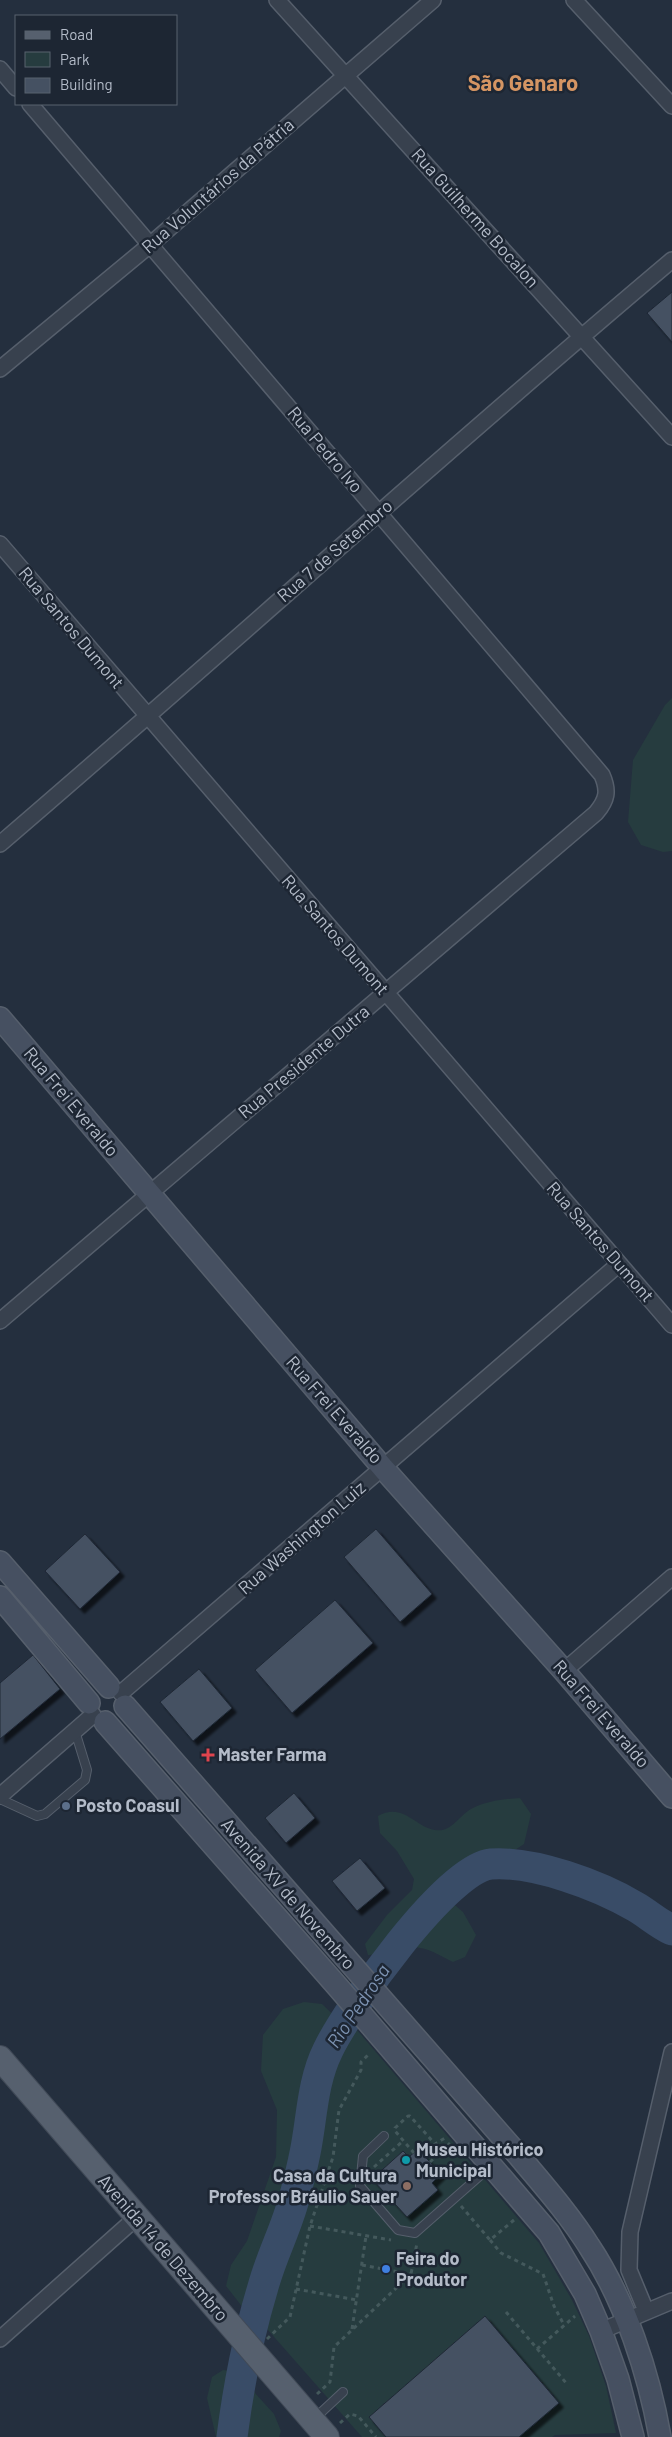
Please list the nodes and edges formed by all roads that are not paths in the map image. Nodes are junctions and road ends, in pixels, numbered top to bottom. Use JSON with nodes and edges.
{"nodes":[{"id":1,"x":277,"y":0,"type":"edge"},
{"id":2,"x":433,"y":0,"type":"edge"},
{"id":3,"x":574,"y":0,"type":"edge"},
{"id":4,"x":0,"y":69,"type":"edge"},
{"id":5,"x":346,"y":75,"type":"junction"},
{"id":6,"x":15,"y":87,"type":"edge"},
{"id":7,"x":31,"y":105,"type":"edge"},
{"id":8,"x":672,"y":106,"type":"edge"},
{"id":9,"x":151,"y":244,"type":"junction"},
{"id":10,"x":672,"y":260,"type":"edge"},
{"id":11,"x":581,"y":337,"type":"junction"},
{"id":12,"x":0,"y":369,"type":"edge"},
{"id":13,"x":672,"y":437,"type":"edge"},
{"id":14,"x":378,"y":513,"type":"junction"},
{"id":15,"x":0,"y":544,"type":"edge"},
{"id":16,"x":148,"y":717,"type":"junction"},
{"id":17,"x":606,"y":802,"type":"joint"},
{"id":18,"x":0,"y":844,"type":"edge"},
{"id":19,"x":385,"y":993,"type":"junction"},
{"id":20,"x":0,"y":1018,"type":"edge"},
{"id":21,"x":149,"y":1194,"type":"junction"},
{"id":22,"x":619,"y":1264,"type":"junction"},
{"id":23,"x":0,"y":1321,"type":"edge"},
{"id":24,"x":672,"y":1325,"type":"edge"},
{"id":25,"x":384,"y":1468,"type":"junction"},
{"id":26,"x":0,"y":1562,"type":"edge"},
{"id":27,"x":672,"y":1577,"type":"edge"},
{"id":28,"x":0,"y":1597,"type":"edge"},
{"id":29,"x":564,"y":1671,"type":"junction"},
{"id":30,"x":118,"y":1695,"type":"junction"},
{"id":31,"x":96,"y":1713,"type":"junction"},
{"id":32,"x":75,"y":1731,"type":"junction"},
{"id":33,"x":672,"y":1797,"type":"edge"},
{"id":34,"x":0,"y":1798,"type":"edge"},
{"id":35,"x":672,"y":2052,"type":"edge"},
{"id":36,"x":0,"y":2058,"type":"edge"},
{"id":37,"x":384,"y":2136,"type":"dead end"},
{"id":38,"x":493,"y":2165,"type":"junction"},
{"id":39,"x":136,"y":2217,"type":"junction"},
{"id":40,"x":672,"y":2302,"type":"edge"},
{"id":41,"x":646,"y":2311,"type":"junction"},
{"id":42,"x":626,"y":2320,"type":"junction"},
{"id":43,"x":601,"y":2330,"type":"junction"},
{"id":44,"x":0,"y":2339,"type":"edge"},
{"id":45,"x":343,"y":2392,"type":"dead end"},
{"id":46,"x":327,"y":2427,"type":"edge"},
{"id":47,"x":633,"y":2437,"type":"edge"},
{"id":48,"x":660,"y":2437,"type":"edge"}],
"edges":[{"from":1,"to":5,"type":"street","name":"Rua Guilherme Bocalon"},
{"from":2,"to":5,"type":"street","name":"Rua Voluntários da Pátria"},
{"from":3,"to":8,"type":"street"},
{"from":4,"to":6,"type":"street"},
{"from":5,"to":9,"type":"street","name":"Rua Voluntários da Pátria"},
{"from":5,"to":11,"type":"street","name":"Rua Guilherme Bocalon"},
{"from":7,"to":9,"type":"street","name":"Rua Pedro Ivo"},
{"from":9,"to":12,"type":"street","name":"Rua Voluntários da Pátria"},
{"from":9,"to":14,"type":"street","name":"Rua Pedro Ivo"},
{"from":10,"to":11,"type":"street","name":"Rua 7 de Setembro"},
{"from":11,"to":13,"type":"street","name":"Rua Guilherme Bocalon"},
{"from":11,"to":14,"type":"street","name":"Rua 7 de Setembro"},
{"from":14,"to":16,"type":"street","name":"Rua 7 de Setembro"},
{"from":14,"to":17,"type":"street","name":"Rua Pedro Ivo"},
{"from":15,"to":16,"type":"street","name":"Rua Santos Dumont"},
{"from":16,"to":18,"type":"street","name":"Rua 7 de Setembro"},
{"from":16,"to":19,"type":"street","name":"Rua Santos Dumont"},
{"from":17,"to":19,"type":"street","name":"Rua Presidente Dutra"},
{"from":19,"to":21,"type":"street","name":"Rua Presidente Dutra"},
{"from":19,"to":22,"type":"street","name":"Rua Santos Dumont"},
{"from":20,"to":21,"type":"main road","name":"Rua Frei Everaldo"},
{"from":21,"to":23,"type":"street","name":"Rua Presidente Dutra"},
{"from":21,"to":25,"type":"main road","name":"Rua Frei Everaldo"},
{"from":22,"to":24,"type":"street","name":"Rua Santos Dumont"},
{"from":22,"to":25,"type":"street","name":"Rua Washington Luiz"},
{"from":25,"to":29,"type":"main road","name":"Rua Frei Everaldo"},
{"from":25,"to":30,"type":"street","name":"Rua Washington Luiz"},
{"from":26,"to":30,"type":"main road","name":"Avenida XV de Novembro"},
{"from":27,"to":29,"type":"street"},
{"from":28,"to":31,"type":"main road","name":"Avenida XV de Novembro"},
{"from":29,"to":33,"type":"main road","name":"Rua Frei Everaldo"},
{"from":30,"to":31,"type":"main road"},
{"from":30,"to":31,"type":"main road"},
{"from":30,"to":42,"type":"main road","name":"Avenida XV de Novembro"},
{"from":31,"to":32,"type":"street"},
{"from":31,"to":38,"type":"main road","name":"Avenida XV de Novembro"},
{"from":32,"to":34,"type":"street"},
{"from":32,"to":34,"type":"lane"},
{"from":35,"to":41,"type":"street"},
{"from":36,"to":39,"type":"main road","name":"Avenida 14 de Dezembro"},
{"from":37,"to":38,"type":"lane"},
{"from":38,"to":43,"type":"main road","name":"Avenida XV de Novembro"},
{"from":39,"to":44,"type":"street"},
{"from":39,"to":46,"type":"main road","name":"Avenida 14 de Dezembro"},
{"from":40,"to":41,"type":"street"},
{"from":41,"to":42,"type":"street"},
{"from":42,"to":43,"type":"street"},
{"from":42,"to":48,"type":"main road","name":"Avenida XV de Novembro"},
{"from":43,"to":47,"type":"main road","name":"Avenida XV de Novembro"},
{"from":45,"to":46,"type":"lane"}]}
